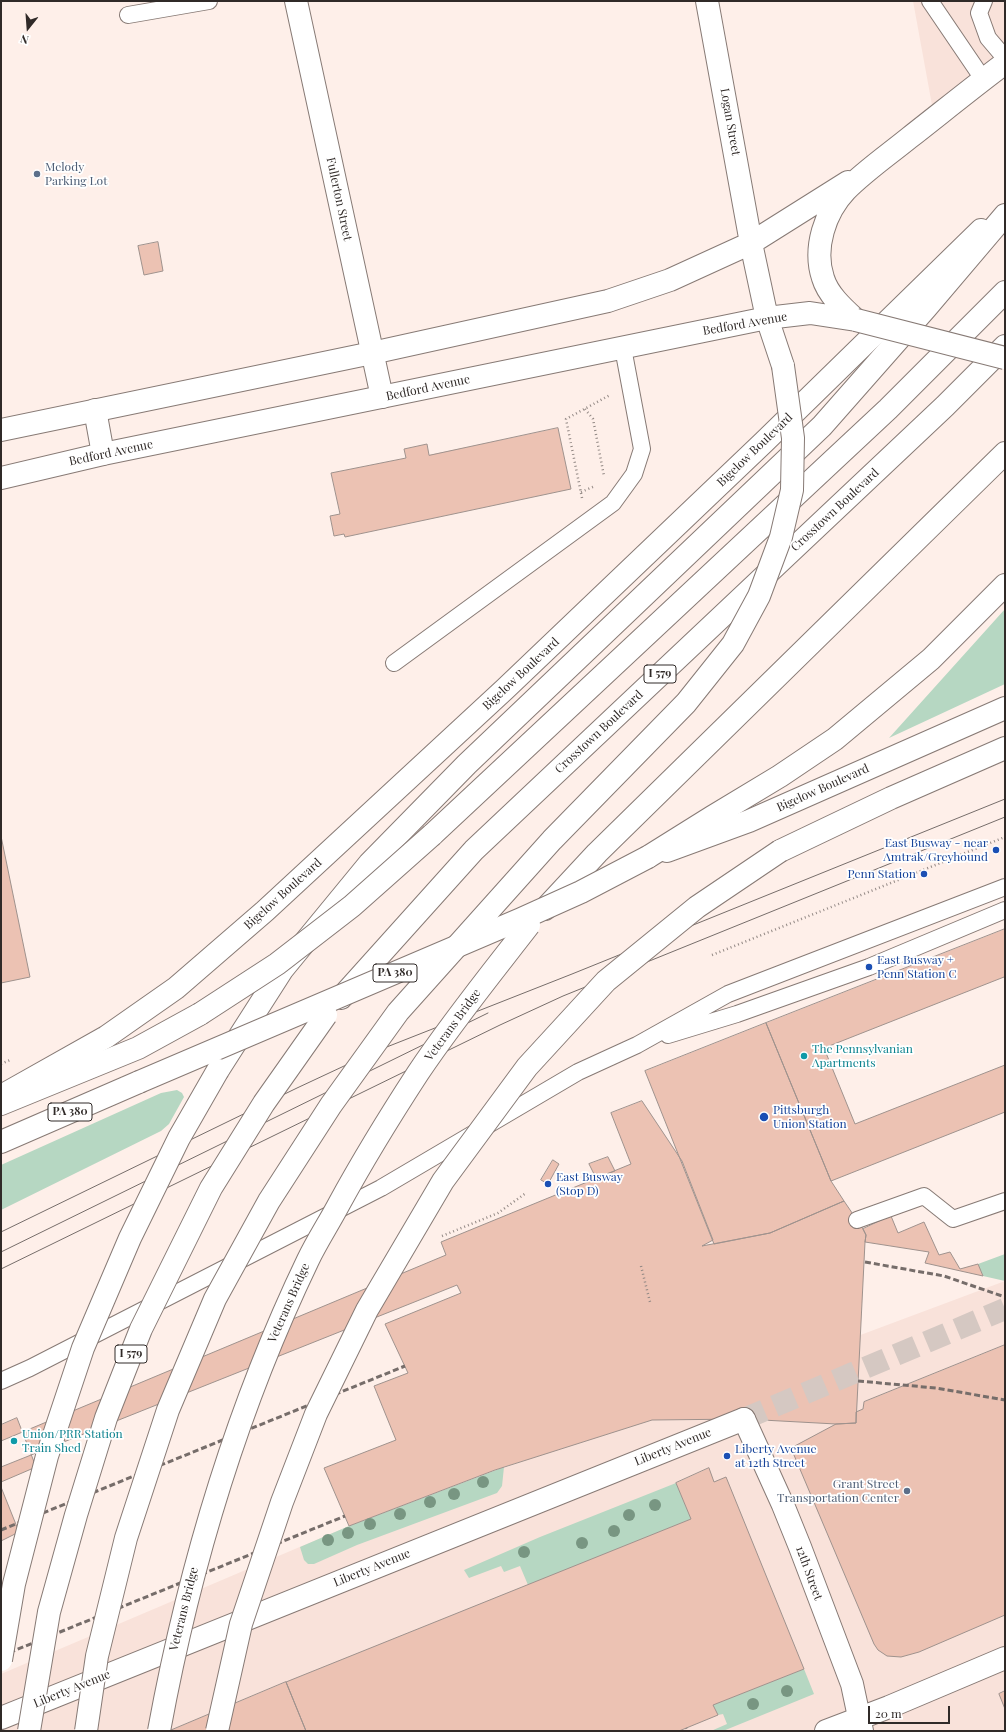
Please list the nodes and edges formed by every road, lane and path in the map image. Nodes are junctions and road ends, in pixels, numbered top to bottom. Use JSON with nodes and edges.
{"nodes":[{"id":1,"x":209,"y":1,"type":"edge"},
{"id":2,"x":296,"y":1,"type":"edge"},
{"id":3,"x":707,"y":1,"type":"edge"},
{"id":4,"x":930,"y":1,"type":"edge"},
{"id":5,"x":984,"y":1,"type":"edge"},
{"id":6,"x":128,"y":15,"type":"dead end"},
{"id":7,"x":1005,"y":58,"type":"edge"},
{"id":8,"x":1005,"y":62,"type":"edge"},
{"id":9,"x":983,"y":79,"type":"junction"},
{"id":10,"x":876,"y":164,"type":"junction"},
{"id":11,"x":1005,"y":207,"type":"edge"},
{"id":12,"x":1005,"y":215,"type":"edge"},
{"id":13,"x":751,"y":243,"type":"junction"},
{"id":14,"x":1005,"y":292,"type":"edge"},
{"id":15,"x":767,"y":318,"type":"junction"},
{"id":16,"x":856,"y":320,"type":"junction"},
{"id":17,"x":1005,"y":346,"type":"edge"},
{"id":18,"x":623,"y":348,"type":"junction"},
{"id":19,"x":372,"y":353,"type":"junction"},
{"id":20,"x":1005,"y":358,"type":"edge"},
{"id":21,"x":630,"y":384,"type":"junction"},
{"id":22,"x":382,"y":397,"type":"junction"},
{"id":23,"x":585,"y":409,"type":"junction"},
{"id":24,"x":94,"y":410,"type":"junction"},
{"id":25,"x":1,"y":430,"type":"edge"},
{"id":26,"x":1005,"y":453,"type":"edge"},
{"id":27,"x":103,"y":454,"type":"junction"},
{"id":28,"x":1,"y":478,"type":"edge"},
{"id":29,"x":581,"y":492,"type":"junction"},
{"id":30,"x":587,"y":522,"type":"junction"},
{"id":31,"x":1005,"y":585,"type":"edge"},
{"id":32,"x":394,"y":663,"type":"dead end"},
{"id":33,"x":1005,"y":708,"type":"edge"},
{"id":34,"x":1005,"y":748,"type":"edge"},
{"id":35,"x":1005,"y":837,"type":"edge"},
{"id":36,"x":648,"y":857,"type":"junction"},
{"id":37,"x":1005,"y":887,"type":"edge"},
{"id":38,"x":1005,"y":910,"type":"edge"},
{"id":39,"x":712,"y":955,"type":"dead end"},
{"id":40,"x":637,"y":1045,"type":"junction"},
{"id":41,"x":1,"y":1095,"type":"edge"},
{"id":42,"x":1,"y":1104,"type":"edge"},
{"id":43,"x":1,"y":1142,"type":"edge"},
{"id":44,"x":526,"y":1193,"type":"dead end"},
{"id":45,"x":1005,"y":1201,"type":"edge"},
{"id":46,"x":857,"y":1220,"type":"dead end"},
{"id":47,"x":442,"y":1236,"type":"dead end"},
{"id":48,"x":641,"y":1266,"type":"dead end"},
{"id":49,"x":650,"y":1302,"type":"dead end"},
{"id":50,"x":1,"y":1381,"type":"edge"},
{"id":51,"x":744,"y":1419,"type":"joint"},
{"id":52,"x":1005,"y":1658,"type":"edge"},
{"id":53,"x":1,"y":1660,"type":"edge"},
{"id":54,"x":1,"y":1718,"type":"edge"},
{"id":55,"x":861,"y":1724,"type":"edge"},
{"id":56,"x":29,"y":1731,"type":"edge"},
{"id":57,"x":86,"y":1731,"type":"edge"},
{"id":58,"x":159,"y":1731,"type":"edge"},
{"id":59,"x":217,"y":1731,"type":"edge"},
{"id":60,"x":826,"y":1731,"type":"edge"}],
"edges":[{"from":1,"to":6,"type":"lane"},
{"from":2,"to":19,"type":"main road","name":"Fullerton Street"},
{"from":3,"to":13,"type":"main road","name":"Logan Street"},
{"from":4,"to":9,"type":"lane"},
{"from":5,"to":7,"type":"lane"},
{"from":8,"to":9,"type":"main road"},
{"from":9,"to":10,"type":"main road"},
{"from":10,"to":13,"type":"main road"},
{"from":10,"to":16,"type":"main road"},
{"from":11,"to":41,"type":"main road","name":"Bigelow Boulevard"},
{"from":12,"to":53,"type":"main road","bridge":true},
{"from":13,"to":15,"type":"main road","name":"Logan Street"},
{"from":13,"to":19,"type":"main road"},
{"from":14,"to":42,"type":"main road","bridge":true},
{"from":15,"to":16,"type":"main road","name":"Bedford Avenue"},
{"from":15,"to":18,"type":"main road","name":"Bedford Avenue"},
{"from":15,"to":57,"type":"main road","name":"Logan Street","bridge":true},
{"from":16,"to":20,"type":"main road","name":"Bedford Avenue","bridge":true},
{"from":17,"to":56,"type":"main road","name":"Crosstown Boulevard","number":"I 579","bridge":true},
{"from":18,"to":21,"type":"lane"},
{"from":18,"to":22,"type":"main road","name":"Bedford Avenue"},
{"from":19,"to":22,"type":"main road","name":"Fullerton Street"},
{"from":19,"to":24,"type":"main road"},
{"from":21,"to":23,"type":"path"},
{"from":21,"to":30,"type":"lane"},
{"from":22,"to":27,"type":"main road","name":"Bedford Avenue"},
{"from":23,"to":29,"type":"path"},
{"from":23,"to":29,"type":"path"},
{"from":24,"to":25,"type":"main road"},
{"from":24,"to":27,"type":"main road"},
{"from":26,"to":58,"type":"main road","name":"Veterans Bridge","bridge":true},
{"from":27,"to":28,"type":"main road","name":"Bedford Avenue"},
{"from":29,"to":30,"type":"path"},
{"from":30,"to":32,"type":"lane"},
{"from":31,"to":36,"type":"main road"},
{"from":33,"to":36,"type":"main road","name":"Bigelow Boulevard"},
{"from":34,"to":59,"type":"main road","bridge":true},
{"from":35,"to":39,"type":"path"},
{"from":36,"to":43,"type":"main road","name":"Bigelow Boulevard","number":"PA 380","bridge":true},
{"from":37,"to":40,"type":"lane"},
{"from":38,"to":40,"type":"lane"},
{"from":40,"to":50,"type":"lane"},
{"from":44,"to":47,"type":"path"},
{"from":45,"to":46,"type":"lane"},
{"from":48,"to":49,"type":"path"},
{"from":51,"to":54,"type":"main road","name":"Liberty Avenue"},
{"from":51,"to":55,"type":"main road","name":"12th Street"},
{"from":52,"to":55,"type":"main road"},
{"from":55,"to":60,"type":"main road"}]}
